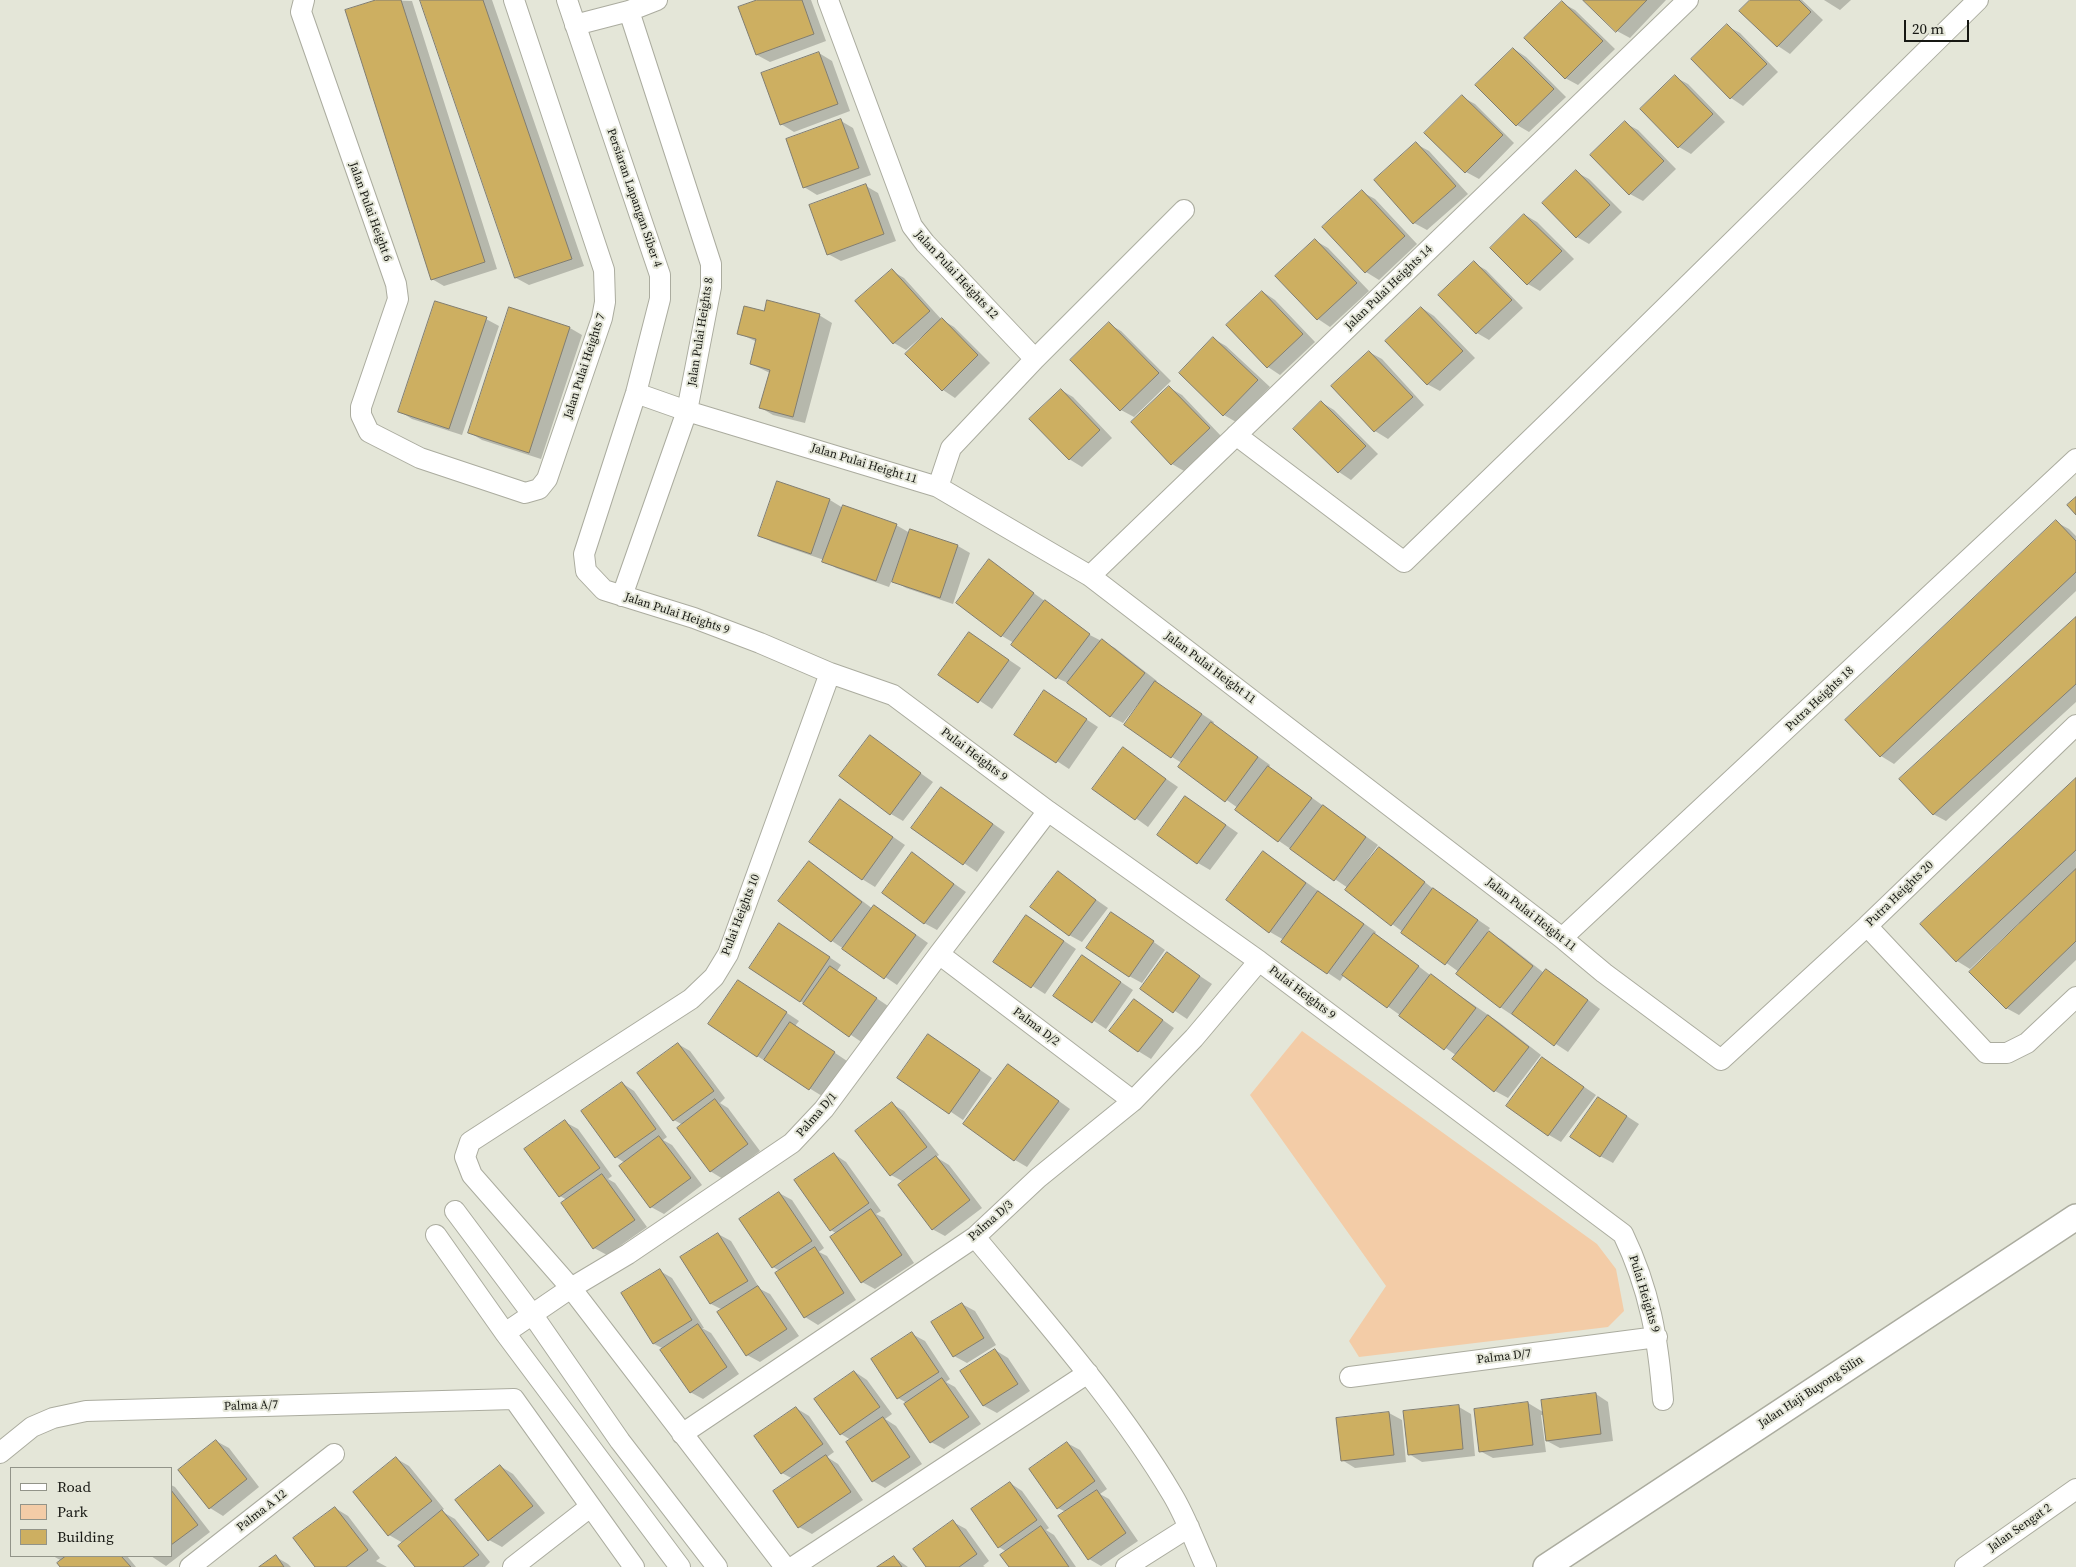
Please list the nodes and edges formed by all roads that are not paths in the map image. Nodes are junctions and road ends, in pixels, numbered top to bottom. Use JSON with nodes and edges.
{"nodes":[{"id":1,"x":304,"y":0,"type":"edge"},
{"id":2,"x":514,"y":0,"type":"edge"},
{"id":3,"x":567,"y":0,"type":"edge"},
{"id":4,"x":657,"y":0,"type":"edge"},
{"id":5,"x":828,"y":0,"type":"edge"},
{"id":6,"x":1688,"y":0,"type":"edge"},
{"id":7,"x":1978,"y":0,"type":"edge"},
{"id":8,"x":628,"y":10,"type":"junction"},
{"id":9,"x":575,"y":25,"type":"junction"},
{"id":10,"x":1184,"y":210,"type":"dead end"},
{"id":11,"x":1035,"y":360,"type":"junction"},
{"id":12,"x":636,"y":393,"type":"junction"},
{"id":13,"x":688,"y":411,"type":"junction"},
{"id":14,"x":363,"y":424,"type":"joint"},
{"id":15,"x":1236,"y":435,"type":"junction"},
{"id":16,"x":2076,"y":459,"type":"edge"},
{"id":17,"x":938,"y":487,"type":"junction"},
{"id":18,"x":597,"y":513,"type":"joint"},
{"id":19,"x":1090,"y":576,"type":"junction"},
{"id":20,"x":622,"y":596,"type":"junction"},
{"id":21,"x":830,"y":673,"type":"junction"},
{"id":22,"x":2076,"y":725,"type":"edge"},
{"id":23,"x":1048,"y":811,"type":"junction"},
{"id":24,"x":1867,"y":926,"type":"junction"},
{"id":25,"x":1562,"y":938,"type":"junction"},
{"id":26,"x":939,"y":954,"type":"junction"},
{"id":27,"x":1259,"y":961,"type":"junction"},
{"id":28,"x":2076,"y":998,"type":"edge"},
{"id":29,"x":1721,"y":1060,"type":"joint"},
{"id":30,"x":1133,"y":1101,"type":"junction"},
{"id":31,"x":455,"y":1211,"type":"dead end"},
{"id":32,"x":2076,"y":1217,"type":"edge"},
{"id":33,"x":436,"y":1235,"type":"dead end"},
{"id":34,"x":976,"y":1237,"type":"junction"},
{"id":35,"x":570,"y":1288,"type":"junction"},
{"id":36,"x":532,"y":1314,"type":"junction"},
{"id":37,"x":505,"y":1333,"type":"junction"},
{"id":38,"x":1657,"y":1337,"type":"junction"},
{"id":39,"x":1088,"y":1373,"type":"junction"},
{"id":40,"x":1350,"y":1377,"type":"dead end"},
{"id":41,"x":1662,"y":1400,"type":"dead end"},
{"id":42,"x":682,"y":1434,"type":"junction"},
{"id":43,"x":0,"y":1453,"type":"edge"},
{"id":44,"x":334,"y":1454,"type":"dead end"},
{"id":45,"x":2076,"y":1489,"type":"edge"},
{"id":46,"x":590,"y":1507,"type":"junction"},
{"id":47,"x":1189,"y":1527,"type":"junction"},
{"id":48,"x":190,"y":1567,"type":"edge"},
{"id":49,"x":513,"y":1567,"type":"edge"},
{"id":50,"x":634,"y":1567,"type":"edge"},
{"id":51,"x":680,"y":1567,"type":"edge"},
{"id":52,"x":717,"y":1567,"type":"edge"},
{"id":53,"x":785,"y":1567,"type":"edge"},
{"id":54,"x":793,"y":1567,"type":"edge"},
{"id":55,"x":1126,"y":1567,"type":"edge"},
{"id":56,"x":1206,"y":1567,"type":"edge"},
{"id":57,"x":1546,"y":1567,"type":"edge"},
{"id":58,"x":1965,"y":1567,"type":"edge"}],
"edges":[{"from":1,"to":14,"type":"street","name":"Jalan Pulai Height 6"},
{"from":2,"to":14,"type":"street","name":"Jalan Pulai Heights 7"},
{"from":3,"to":9,"type":"street","name":"Persiaran Lapangan Siber 4"},
{"from":4,"to":8,"type":"street"},
{"from":5,"to":11,"type":"street","name":"Jalan Pulai Heights 12"},
{"from":6,"to":15,"type":"street","name":"Jalan Pulai Heights 14"},
{"from":7,"to":15,"type":"street"},
{"from":8,"to":9,"type":"street"},
{"from":8,"to":13,"type":"street","name":"Jalan Pulai Heights 8"},
{"from":9,"to":12,"type":"street","name":"Persiaran Lapangan Siber 4"},
{"from":10,"to":11,"type":"street"},
{"from":11,"to":17,"type":"street"},
{"from":12,"to":13,"type":"street","name":"Jalan Pulai Height 11"},
{"from":12,"to":18,"type":"street","name":"Persiaran Lapangan Siber 4"},
{"from":13,"to":17,"type":"street","name":"Jalan Pulai Height 11"},
{"from":13,"to":20,"type":"street","name":"Jalan Pulai Heights 8"},
{"from":15,"to":19,"type":"street","name":"Jalan Pulai Heights 14"},
{"from":16,"to":25,"type":"street","name":"Putra Heights 18"},
{"from":17,"to":19,"type":"street","name":"Jalan Pulai Height 11"},
{"from":18,"to":20,"type":"street","name":"Jalan Pulai Heights 9"},
{"from":19,"to":25,"type":"street","name":"Jalan Pulai Height 11"},
{"from":20,"to":21,"type":"street","name":"Jalan Pulai Heights 9"},
{"from":21,"to":23,"type":"street","name":"Pulai Heights 9"},
{"from":21,"to":35,"type":"street","name":"Pulai Heights 10"},
{"from":22,"to":24,"type":"street","name":"Putra Heights 20"},
{"from":23,"to":26,"type":"street","name":"Palma D/1"},
{"from":23,"to":27,"type":"street","name":"Pulai Heights 9"},
{"from":24,"to":28,"type":"street"},
{"from":24,"to":29,"type":"street","name":"Putra Heights 20"},
{"from":25,"to":29,"type":"street","name":"Jalan Pulai Height 11"},
{"from":26,"to":30,"type":"street","name":"Palma D/2"},
{"from":26,"to":35,"type":"street","name":"Palma D/1"},
{"from":27,"to":30,"type":"street","name":"Palma D/3"},
{"from":27,"to":38,"type":"street","name":"Pulai Heights 9"},
{"from":30,"to":34,"type":"street","name":"Palma D/3"},
{"from":31,"to":36,"type":"street"},
{"from":32,"to":57,"type":"street","name":"Jalan Haji Buyong Silin"},
{"from":33,"to":37,"type":"street"},
{"from":34,"to":39,"type":"street"},
{"from":34,"to":42,"type":"street","name":"Palma D/3"},
{"from":35,"to":36,"type":"street","name":"Palma D/1"},
{"from":35,"to":42,"type":"street"},
{"from":36,"to":37,"type":"street","name":"Palma D/1"},
{"from":36,"to":52,"type":"street"},
{"from":37,"to":51,"type":"street"},
{"from":38,"to":40,"type":"street","name":"Palma D/7"},
{"from":38,"to":41,"type":"street","name":"Pulai Heights 9"},
{"from":39,"to":47,"type":"street"},
{"from":39,"to":54,"type":"street"},
{"from":42,"to":53,"type":"street"},
{"from":43,"to":46,"type":"street","name":"Palma A/7"},
{"from":44,"to":48,"type":"street","name":"Palma A 12"},
{"from":45,"to":58,"type":"street","name":"Jalan Sengat 2"},
{"from":46,"to":49,"type":"street"},
{"from":46,"to":50,"type":"street"},
{"from":47,"to":55,"type":"street"},
{"from":47,"to":56,"type":"street"}]}
